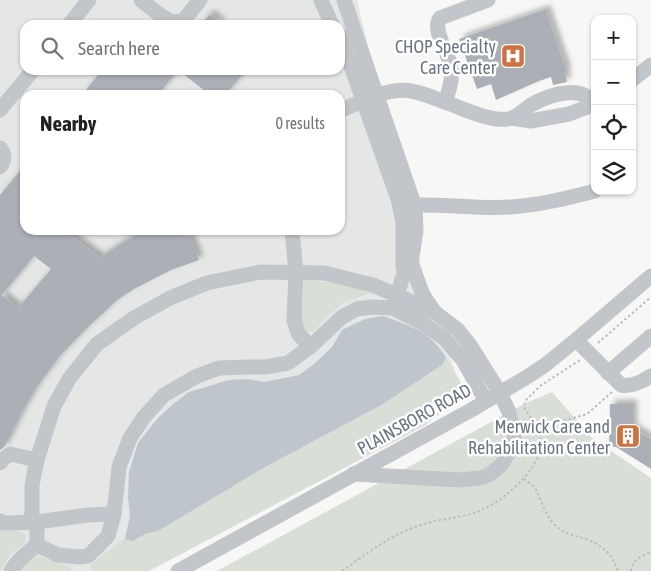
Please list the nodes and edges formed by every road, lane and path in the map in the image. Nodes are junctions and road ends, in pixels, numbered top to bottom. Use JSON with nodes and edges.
{"nodes":[{"id":1,"x":89,"y":0,"type":"edge"},
{"id":2,"x":141,"y":0,"type":"edge"},
{"id":3,"x":200,"y":0,"type":"edge"},
{"id":4,"x":321,"y":0,"type":"edge"},
{"id":5,"x":328,"y":0,"type":"edge"},
{"id":6,"x":344,"y":0,"type":"edge"},
{"id":7,"x":351,"y":0,"type":"edge"},
{"id":8,"x":488,"y":0,"type":"edge"},
{"id":9,"x":73,"y":20,"type":"edge"},
{"id":10,"x":169,"y":20,"type":"edge"},
{"id":11,"x":184,"y":20,"type":"edge"},
{"id":12,"x":330,"y":20,"type":"edge"},
{"id":13,"x":334,"y":20,"type":"edge"},
{"id":14,"x":349,"y":46,"type":"edge"},
{"id":15,"x":651,"y":65,"type":"edge"},
{"id":16,"x":28,"y":75,"type":"edge"},
{"id":17,"x":636,"y":77,"type":"edge"},
{"id":18,"x":370,"y":98,"type":"junction"},
{"id":19,"x":591,"y":100,"type":"edge"},
{"id":20,"x":446,"y":102,"type":"junction"},
{"id":21,"x":592,"y":105,"type":"edge"},
{"id":22,"x":345,"y":109,"type":"edge"},
{"id":23,"x":0,"y":110,"type":"edge"},
{"id":24,"x":512,"y":118,"type":"junction"},
{"id":25,"x":0,"y":148,"type":"edge"},
{"id":26,"x":0,"y":167,"type":"edge"},
{"id":27,"x":591,"y":191,"type":"edge"},
{"id":28,"x":415,"y":205,"type":"junction"},
{"id":29,"x":292,"y":235,"type":"edge"},
{"id":30,"x":412,"y":263,"type":"junction"},
{"id":31,"x":296,"y":273,"type":"junction"},
{"id":32,"x":651,"y":276,"type":"edge"},
{"id":33,"x":402,"y":279,"type":"junction"},
{"id":34,"x":651,"y":297,"type":"edge"},
{"id":35,"x":395,"y":302,"type":"junction"},
{"id":36,"x":436,"y":314,"type":"junction"},
{"id":37,"x":651,"y":336,"type":"edge"},
{"id":38,"x":576,"y":340,"type":"junction"},
{"id":39,"x":310,"y":347,"type":"junction"},
{"id":40,"x":588,"y":353,"type":"junction"},
{"id":41,"x":608,"y":373,"type":"junction"},
{"id":42,"x":651,"y":376,"type":"edge"},
{"id":43,"x":616,"y":389,"type":"dead end"},
{"id":44,"x":500,"y":393,"type":"junction"},
{"id":45,"x":522,"y":397,"type":"dead end"},
{"id":46,"x":486,"y":401,"type":"junction"},
{"id":47,"x":525,"y":401,"type":"junction"},
{"id":48,"x":540,"y":432,"type":"junction"},
{"id":49,"x":37,"y":460,"type":"junction"},
{"id":50,"x":0,"y":463,"type":"edge"},
{"id":51,"x":353,"y":474,"type":"junction"},
{"id":52,"x":524,"y":478,"type":"junction"},
{"id":53,"x":114,"y":514,"type":"junction"},
{"id":54,"x":0,"y":521,"type":"edge"},
{"id":55,"x":34,"y":522,"type":"junction"},
{"id":56,"x":37,"y":545,"type":"junction"},
{"id":57,"x":651,"y":552,"type":"edge"},
{"id":58,"x":81,"y":564,"type":"edge"},
{"id":59,"x":11,"y":571,"type":"edge"},
{"id":60,"x":178,"y":571,"type":"edge"},
{"id":61,"x":342,"y":571,"type":"edge"},
{"id":62,"x":618,"y":571,"type":"edge"},
{"id":63,"x":631,"y":571,"type":"edge"}],
"edges":[{"from":1,"to":9,"type":"street"},
{"from":2,"to":10,"type":"street"},
{"from":3,"to":11,"type":"street"},
{"from":4,"to":12,"type":"street"},
{"from":5,"to":13,"type":"street"},
{"from":6,"to":14,"type":"street"},
{"from":7,"to":14,"type":"street"},
{"from":8,"to":20,"type":"street"},
{"from":14,"to":18,"type":"street"},
{"from":15,"to":17,"type":"street"},
{"from":16,"to":23,"type":"street"},
{"from":18,"to":20,"type":"street"},
{"from":18,"to":22,"type":"street"},
{"from":18,"to":28,"type":"street"},
{"from":18,"to":33,"type":"street"},
{"from":19,"to":24,"type":"street"},
{"from":20,"to":24,"type":"street"},
{"from":21,"to":24,"type":"street"},
{"from":25,"to":26,"type":"street"},
{"from":27,"to":28,"type":"street"},
{"from":28,"to":30,"type":"street"},
{"from":29,"to":31,"type":"street"},
{"from":30,"to":33,"type":"street"},
{"from":30,"to":36,"type":"street"},
{"from":31,"to":35,"type":"street"},
{"from":31,"to":39,"type":"street"},
{"from":31,"to":49,"type":"street"},
{"from":32,"to":38,"type":"street","name":"PLAINSBORO ROAD"},
{"from":33,"to":35,"type":"street"},
{"from":34,"to":40,"type":"path"},
{"from":35,"to":36,"type":"street"},
{"from":35,"to":39,"type":"street"},
{"from":35,"to":46,"type":"street"},
{"from":36,"to":44,"type":"street"},
{"from":37,"to":41,"type":"street"},
{"from":38,"to":40,"type":"street"},
{"from":38,"to":44,"type":"street","name":"PLAINSBORO ROAD"},
{"from":39,"to":53,"type":"street"},
{"from":40,"to":41,"type":"street"},
{"from":40,"to":47,"type":"path"},
{"from":41,"to":42,"type":"street"},
{"from":43,"to":48,"type":"path"},
{"from":44,"to":46,"type":"street","name":"PLAINSBORO ROAD"},
{"from":44,"to":51,"type":"street"},
{"from":45,"to":47,"type":"path"},
{"from":46,"to":51,"type":"street","name":"PLAINSBORO ROAD"},
{"from":47,"to":48,"type":"path"},
{"from":48,"to":52,"type":"path"},
{"from":49,"to":50,"type":"street"},
{"from":49,"to":55,"type":"street"},
{"from":51,"to":60,"type":"street","name":"PLAINSBORO ROAD"},
{"from":52,"to":61,"type":"path"},
{"from":52,"to":62,"type":"path"},
{"from":53,"to":55,"type":"street"},
{"from":53,"to":58,"type":"street"},
{"from":54,"to":55,"type":"street"},
{"from":55,"to":56,"type":"street"},
{"from":56,"to":58,"type":"street"},
{"from":56,"to":59,"type":"street"},
{"from":57,"to":63,"type":"path"}]}
